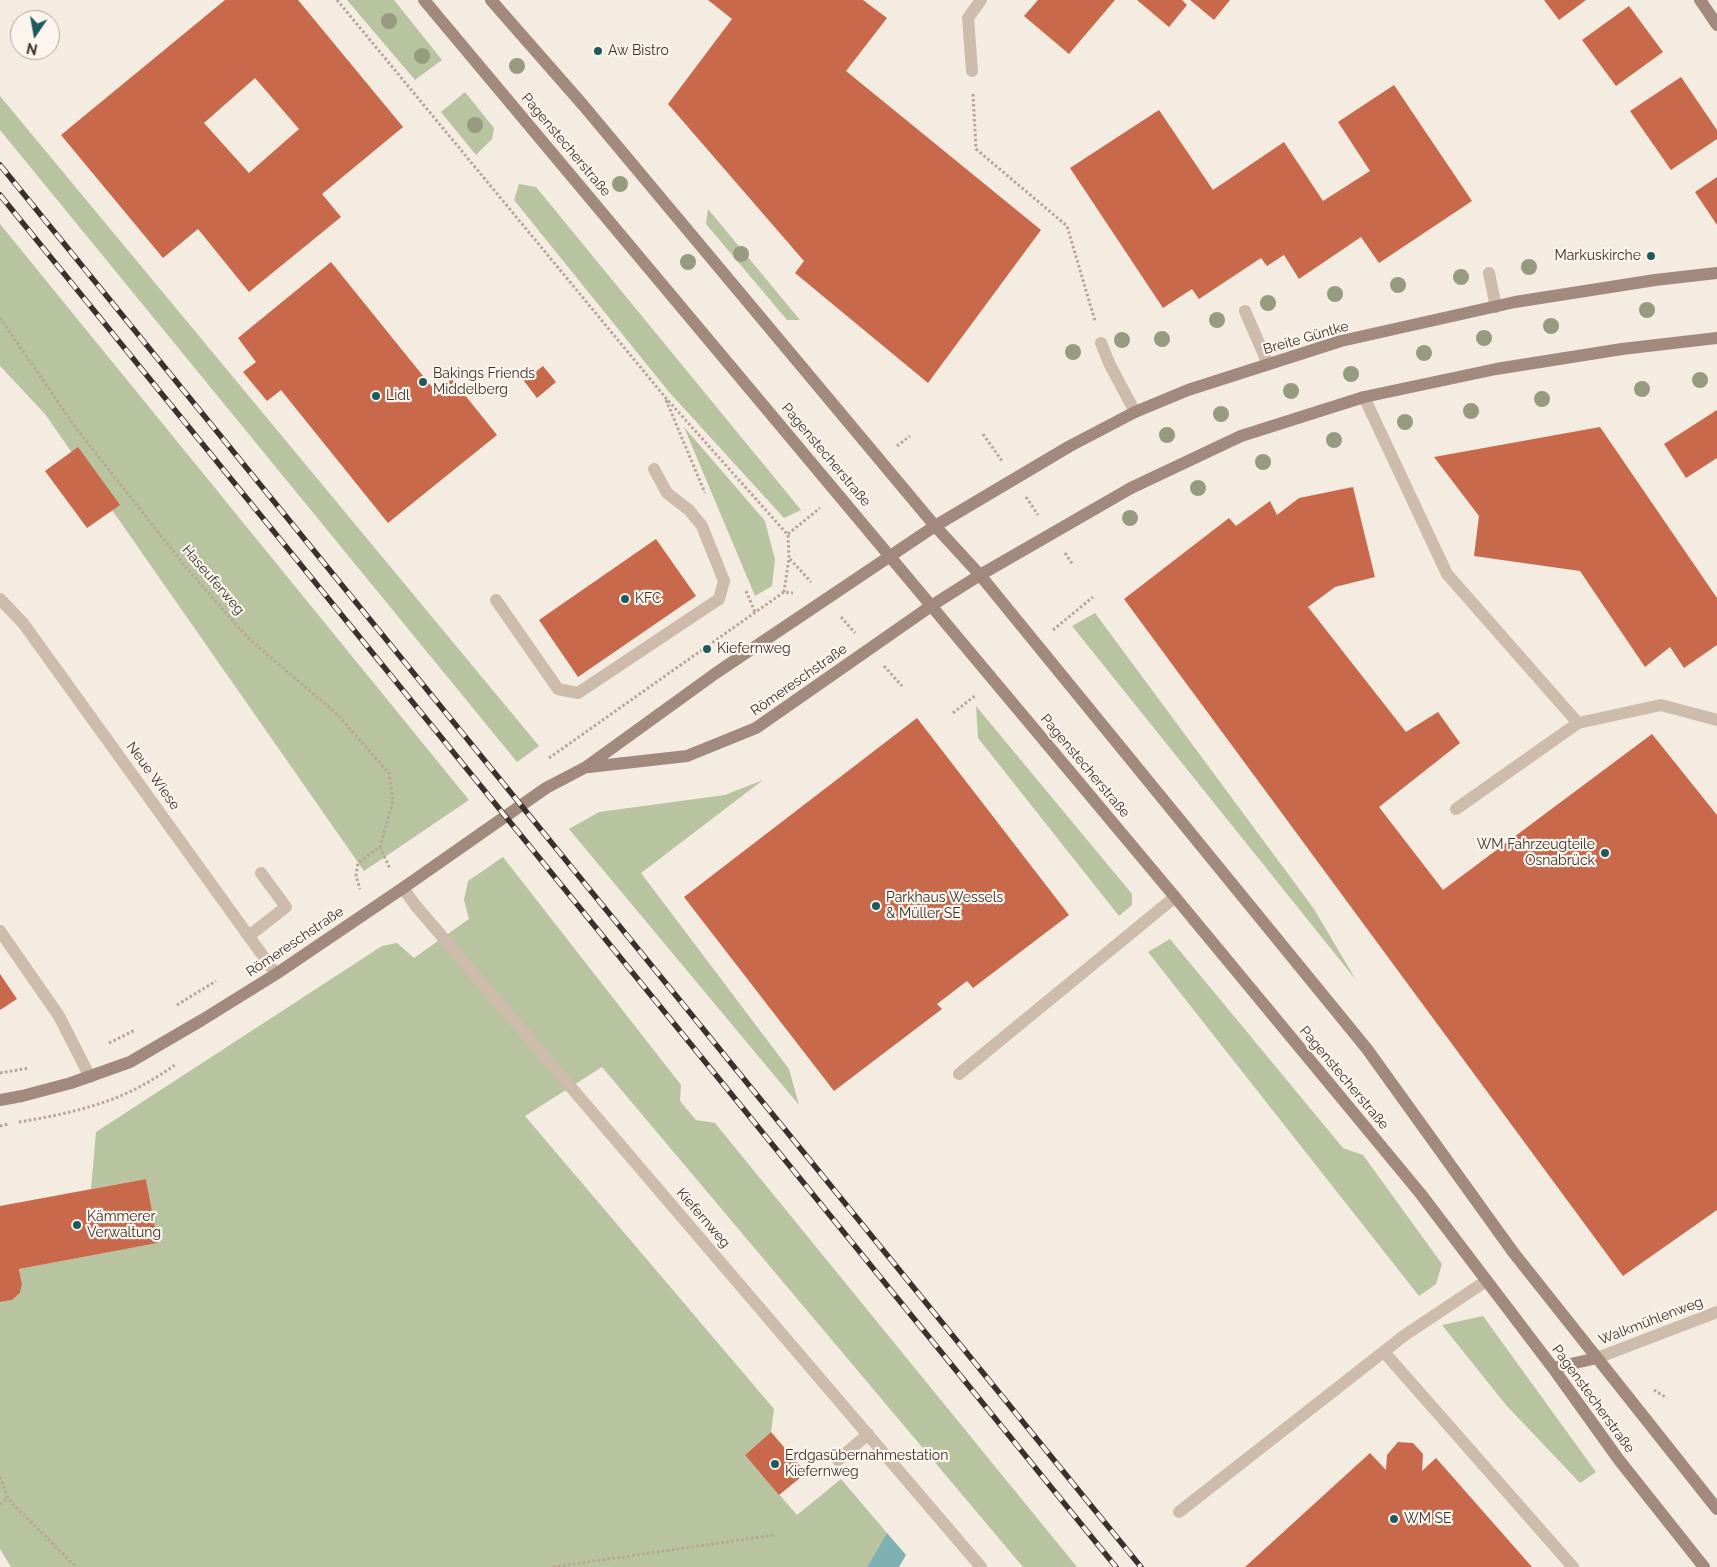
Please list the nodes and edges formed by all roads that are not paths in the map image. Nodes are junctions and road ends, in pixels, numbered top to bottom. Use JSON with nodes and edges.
{"nodes":[{"id":1,"x":424,"y":0,"type":"edge"},
{"id":2,"x":491,"y":0,"type":"edge"},
{"id":3,"x":981,"y":0,"type":"edge"},
{"id":4,"x":1700,"y":0,"type":"edge"},
{"id":5,"x":1717,"y":25,"type":"edge"},
{"id":6,"x":972,"y":71,"type":"road end"},
{"id":7,"x":1489,"y":273,"type":"dead end"},
{"id":8,"x":1717,"y":273,"type":"edge"},
{"id":9,"x":1496,"y":307,"type":"junction"},
{"id":10,"x":1245,"y":311,"type":"dead end"},
{"id":11,"x":1717,"y":338,"type":"edge"},
{"id":12,"x":1101,"y":343,"type":"road end"},
{"id":13,"x":1268,"y":364,"type":"junction"},
{"id":14,"x":1364,"y":398,"type":"junction"},
{"id":15,"x":1135,"y":412,"type":"junction"},
{"id":16,"x":654,"y":469,"type":"dead end"},
{"id":17,"x":935,"y":526,"type":"junction"},
{"id":18,"x":890,"y":556,"type":"junction"},
{"id":19,"x":980,"y":575,"type":"junction"},
{"id":20,"x":0,"y":599,"type":"edge"},
{"id":21,"x":496,"y":600,"type":"dead end"},
{"id":22,"x":931,"y":606,"type":"junction"},
{"id":23,"x":1717,"y":720,"type":"edge"},
{"id":24,"x":1578,"y":723,"type":"junction"},
{"id":25,"x":586,"y":767,"type":"junction"},
{"id":26,"x":1456,"y":809,"type":"dead end"},
{"id":27,"x":261,"y":873,"type":"dead end"},
{"id":28,"x":403,"y":888,"type":"junction"},
{"id":29,"x":1175,"y":898,"type":"junction"},
{"id":30,"x":0,"y":931,"type":"edge"},
{"id":31,"x":250,"y":935,"type":"junction"},
{"id":32,"x":276,"y":974,"type":"junction"},
{"id":33,"x":959,"y":1074,"type":"dead end"},
{"id":34,"x":90,"y":1077,"type":"junction"},
{"id":35,"x":0,"y":1100,"type":"edge"},
{"id":36,"x":1486,"y":1281,"type":"junction"},
{"id":37,"x":1717,"y":1312,"type":"edge"},
{"id":38,"x":1384,"y":1352,"type":"junction"},
{"id":39,"x":1596,"y":1358,"type":"junction"},
{"id":40,"x":1553,"y":1368,"type":"junction"},
{"id":41,"x":868,"y":1434,"type":"junction"},
{"id":42,"x":838,"y":1460,"type":"dead end"},
{"id":43,"x":1717,"y":1509,"type":"edge"},
{"id":44,"x":1180,"y":1512,"type":"dead end"},
{"id":45,"x":982,"y":1567,"type":"edge"},
{"id":46,"x":1573,"y":1567,"type":"edge"},
{"id":47,"x":1704,"y":1567,"type":"edge"}],
"edges":[{"from":1,"to":18,"type":"main road","name":"Pagenstecherstraße"},
{"from":2,"to":17,"type":"main road","name":"Pagenstecherstraße"},
{"from":3,"to":6,"type":"street"},
{"from":4,"to":5,"type":"main road"},
{"from":7,"to":9,"type":"street"},
{"from":8,"to":9,"type":"main road","name":"Breite Güntke"},
{"from":9,"to":13,"type":"main road","name":"Breite Güntke"},
{"from":10,"to":13,"type":"street"},
{"from":11,"to":14,"type":"main road"},
{"from":12,"to":15,"type":"street"},
{"from":13,"to":15,"type":"main road","name":"Breite Güntke"},
{"from":14,"to":19,"type":"main road"},
{"from":14,"to":24,"type":"street"},
{"from":15,"to":17,"type":"main road","name":"Breite Güntke"},
{"from":16,"to":21,"type":"street"},
{"from":17,"to":18,"type":"main road","name":"Römereschstraße"},
{"from":17,"to":19,"type":"main road","name":"Pagenstecherstraße"},
{"from":18,"to":22,"type":"main road","name":"Pagenstecherstraße"},
{"from":18,"to":25,"type":"main road","name":"Römereschstraße"},
{"from":19,"to":22,"type":"main road","name":"Römereschstraße"},
{"from":19,"to":39,"type":"main road","name":"Pagenstecherstraße"},
{"from":20,"to":31,"type":"street","name":"Neue Wiese"},
{"from":22,"to":25,"type":"main road","name":"Römereschstraße"},
{"from":22,"to":29,"type":"main road","name":"Pagenstecherstraße"},
{"from":23,"to":24,"type":"street"},
{"from":24,"to":26,"type":"street"},
{"from":25,"to":28,"type":"main road","name":"Römereschstraße"},
{"from":27,"to":31,"type":"street"},
{"from":28,"to":32,"type":"main road","name":"Römereschstraße"},
{"from":28,"to":41,"type":"street","name":"Kiefernweg"},
{"from":29,"to":33,"type":"street"},
{"from":29,"to":36,"type":"main road","name":"Pagenstecherstraße"},
{"from":30,"to":34,"type":"street"},
{"from":31,"to":32,"type":"street","name":"Neue Wiese"},
{"from":32,"to":34,"type":"main road","name":"Römereschstraße"},
{"from":34,"to":35,"type":"main road","name":"Römereschstraße"},
{"from":36,"to":38,"type":"street"},
{"from":36,"to":40,"type":"main road","name":"Pagenstecherstraße"},
{"from":37,"to":39,"type":"street","name":"Walkmühlenweg"},
{"from":38,"to":44,"type":"street"},
{"from":38,"to":46,"type":"street"},
{"from":39,"to":40,"type":"main road"},
{"from":39,"to":43,"type":"main road","name":"Pagenstecherstraße"},
{"from":40,"to":47,"type":"main road","name":"Pagenstecherstraße"},
{"from":41,"to":42,"type":"street"},
{"from":41,"to":45,"type":"street","name":"Kiefernweg"}]}
